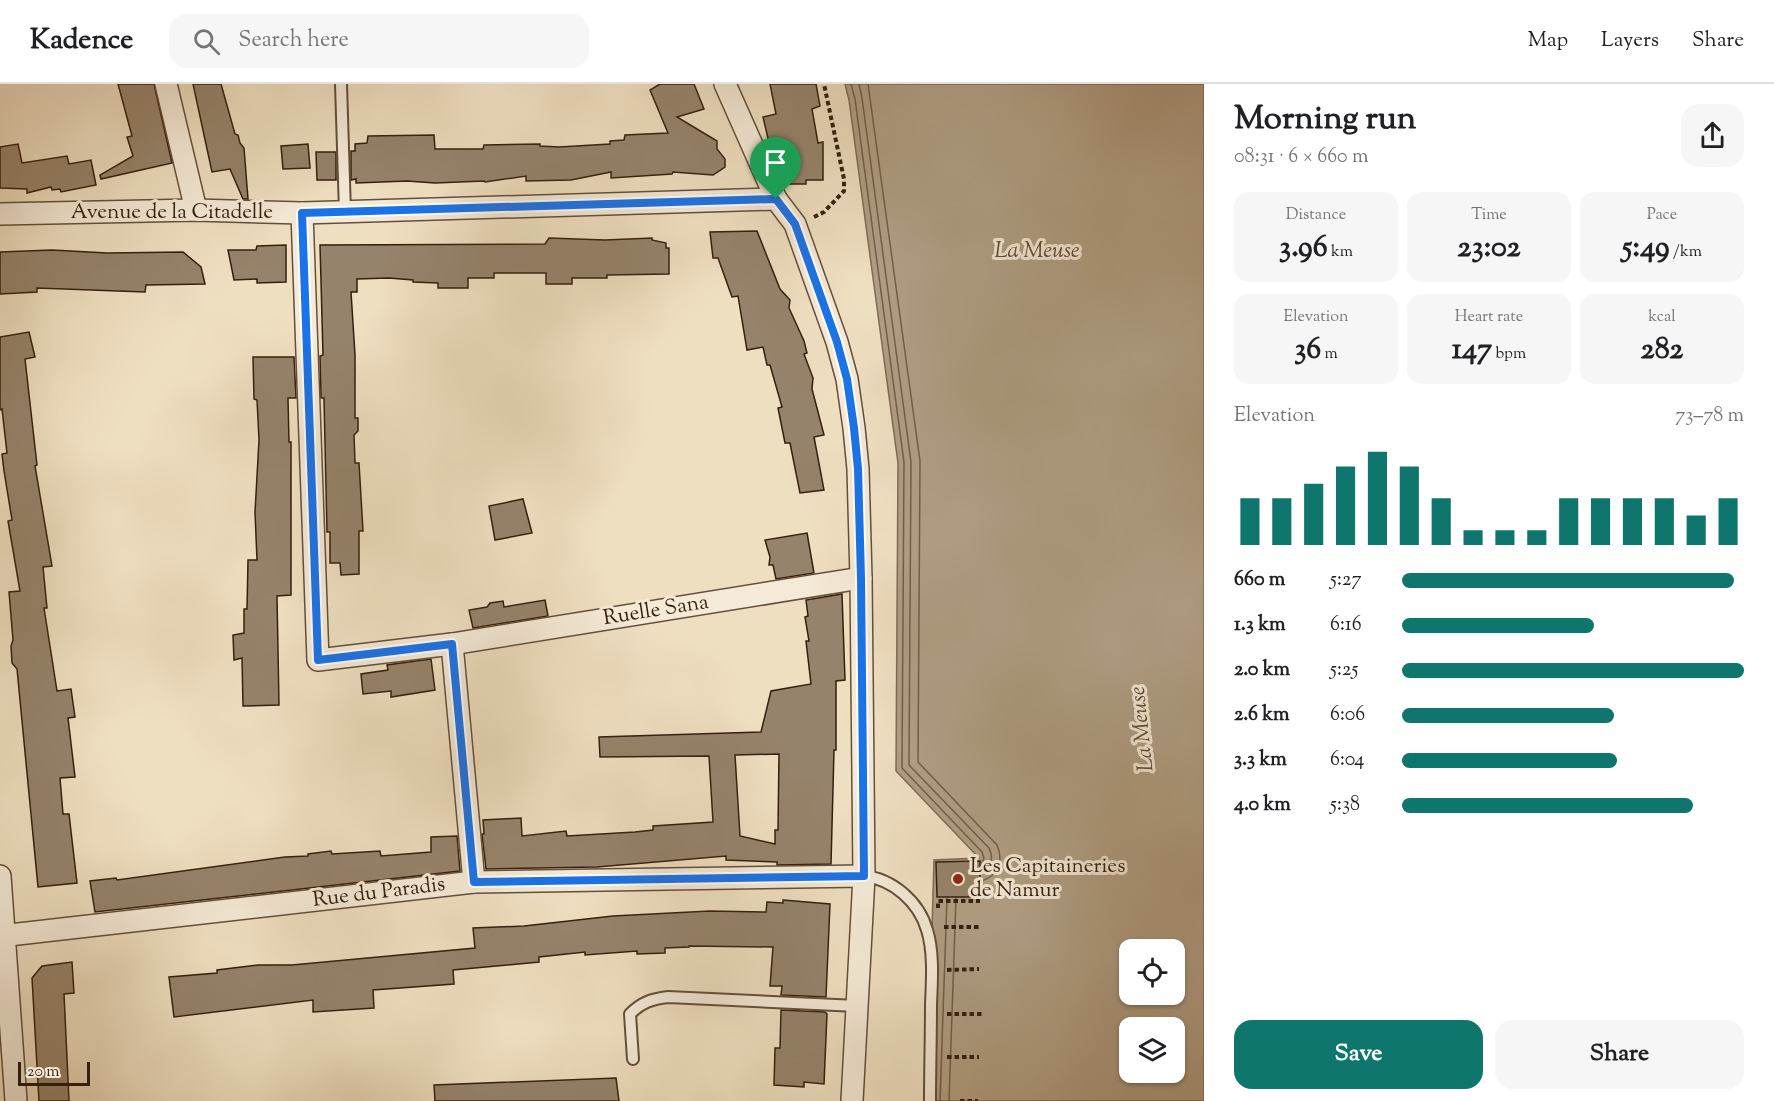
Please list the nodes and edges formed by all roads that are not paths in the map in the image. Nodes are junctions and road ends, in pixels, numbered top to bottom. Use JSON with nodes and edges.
{"nodes":[{"id":1,"x":166,"y":84,"type":"edge"},
{"id":2,"x":341,"y":84,"type":"edge"},
{"id":3,"x":725,"y":84,"type":"edge"},
{"id":4,"x":776,"y":199,"type":"junction"},
{"id":5,"x":195,"y":210,"type":"junction"},
{"id":6,"x":345,"y":212,"type":"junction"},
{"id":7,"x":302,"y":213,"type":"junction"},
{"id":8,"x":0,"y":214,"type":"edge"},
{"id":9,"x":861,"y":578,"type":"junction"},
{"id":10,"x":452,"y":644,"type":"junction"},
{"id":11,"x":0,"y":876,"type":"edge"},
{"id":12,"x":864,"y":876,"type":"junction"},
{"id":13,"x":474,"y":882,"type":"junction"},
{"id":14,"x":2,"y":936,"type":"edge"},
{"id":15,"x":857,"y":1006,"type":"junction"},
{"id":16,"x":633,"y":1059,"type":"dead end"},
{"id":17,"x":16,"y":1101,"type":"edge"},
{"id":18,"x":852,"y":1101,"type":"edge"},
{"id":19,"x":930,"y":1101,"type":"edge"}],
"edges":[{"from":1,"to":5,"type":"street"},
{"from":2,"to":6,"type":"lane"},
{"from":3,"to":4,"type":"street"},
{"from":4,"to":6,"type":"street","name":"Avenue de la Citadelle"},
{"from":4,"to":9,"type":"street"},
{"from":5,"to":7,"type":"street","name":"Avenue de la Citadelle"},
{"from":5,"to":8,"type":"street","name":"Avenue de la Citadelle"},
{"from":6,"to":7,"type":"street","name":"Avenue de la Citadelle"},
{"from":7,"to":10,"type":"street","name":"Ruelle Sana"},
{"from":9,"to":10,"type":"street","name":"Ruelle Sana"},
{"from":9,"to":12,"type":"street"},
{"from":10,"to":13,"type":"street"},
{"from":11,"to":14,"type":"street"},
{"from":12,"to":13,"type":"street","name":"Rue du Paradis"},
{"from":12,"to":15,"type":"street"},
{"from":12,"to":19,"type":"lane"},
{"from":13,"to":14,"type":"street","name":"Rue du Paradis"},
{"from":14,"to":17,"type":"street"},
{"from":15,"to":16,"type":"lane"},
{"from":15,"to":18,"type":"street"}]}
